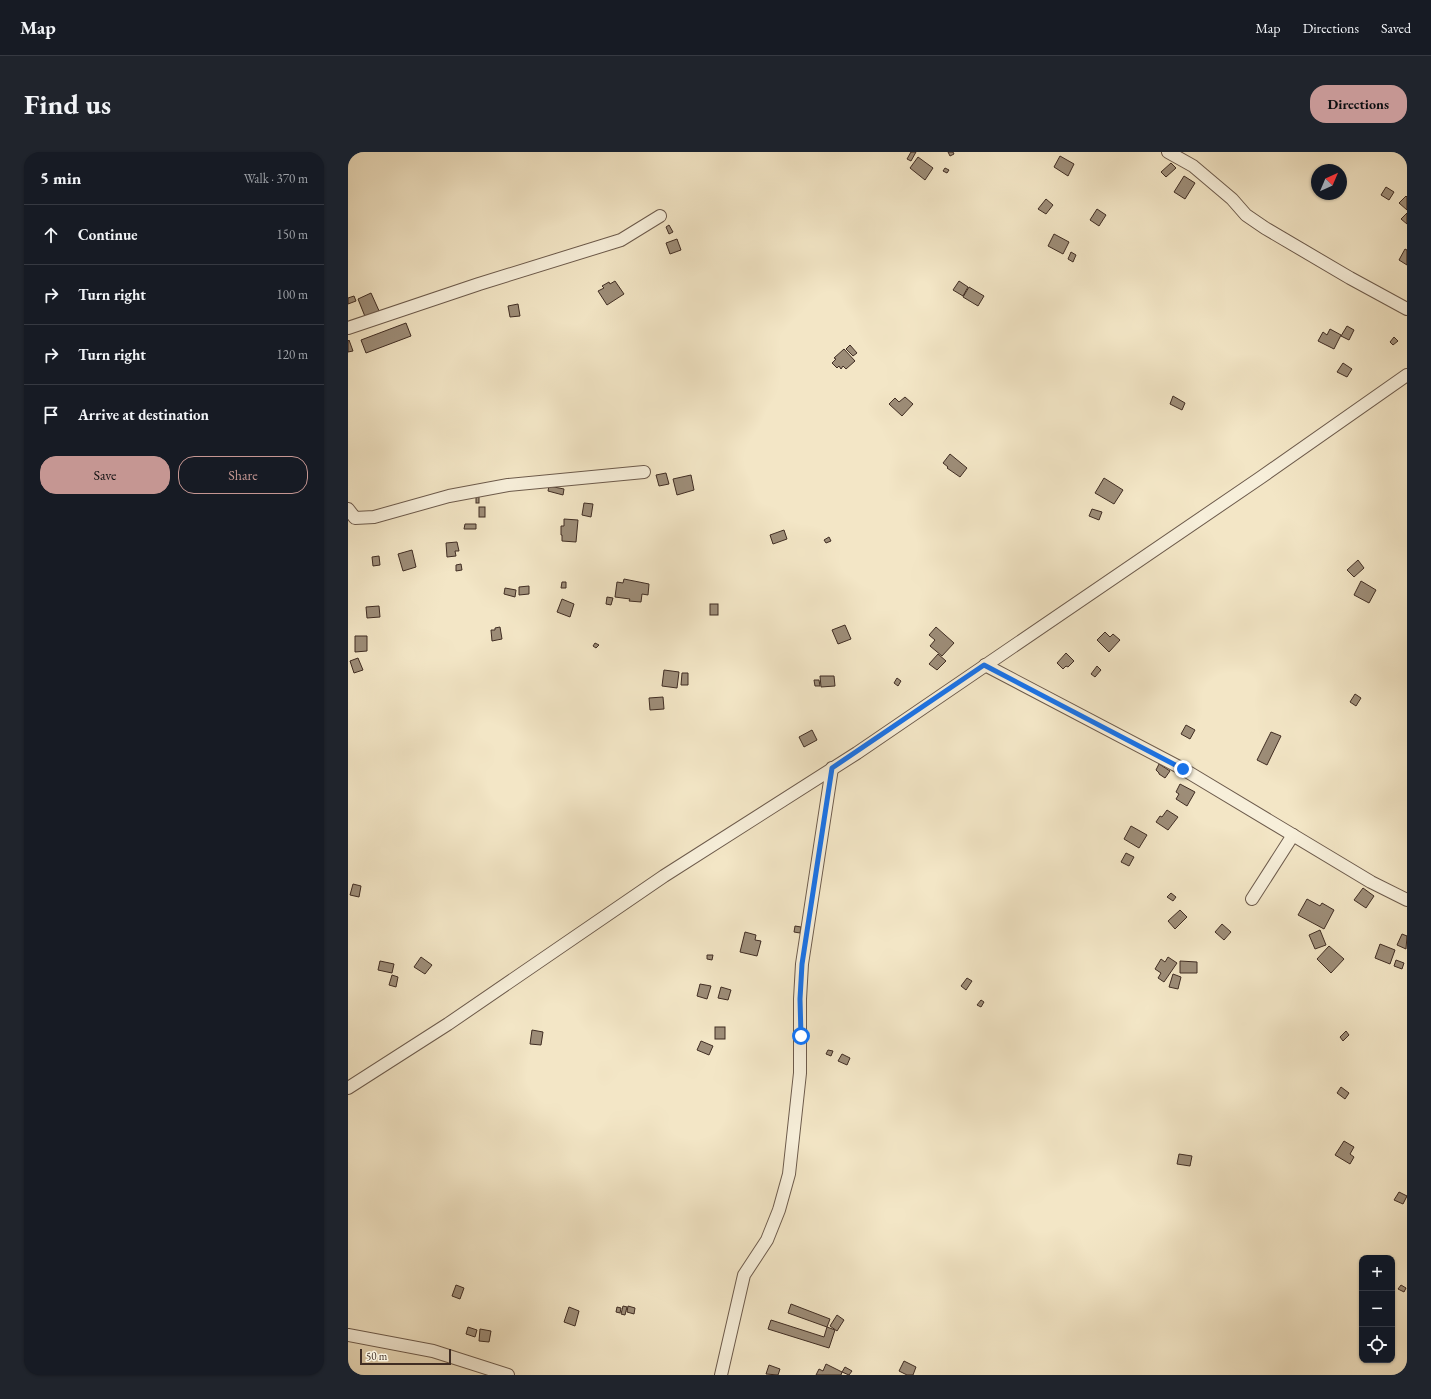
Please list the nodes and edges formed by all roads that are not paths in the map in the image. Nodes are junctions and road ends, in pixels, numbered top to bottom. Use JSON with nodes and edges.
{"nodes":[{"id":1,"x":1168,"y":152,"type":"edge"},
{"id":2,"x":660,"y":216,"type":"dead end"},
{"id":3,"x":1407,"y":309,"type":"edge"},
{"id":4,"x":348,"y":328,"type":"edge"},
{"id":5,"x":1407,"y":375,"type":"edge"},
{"id":6,"x":644,"y":472,"type":"dead end"},
{"id":7,"x":348,"y":509,"type":"edge"},
{"id":8,"x":984,"y":665,"type":"junction"},
{"id":9,"x":832,"y":768,"type":"junction"},
{"id":10,"x":1293,"y":835,"type":"junction"},
{"id":11,"x":1252,"y":899,"type":"dead end"},
{"id":12,"x":1407,"y":900,"type":"edge"},
{"id":13,"x":348,"y":1088,"type":"edge"},
{"id":14,"x":348,"y":1335,"type":"edge"},
{"id":15,"x":508,"y":1375,"type":"edge"},
{"id":16,"x":721,"y":1375,"type":"edge"}],
"edges":[{"from":1,"to":3,"type":"street"},
{"from":2,"to":4,"type":"street"},
{"from":5,"to":8,"type":"street"},
{"from":6,"to":7,"type":"street"},
{"from":8,"to":9,"type":"street"},
{"from":8,"to":10,"type":"street"},
{"from":9,"to":13,"type":"street"},
{"from":9,"to":16,"type":"street"},
{"from":10,"to":11,"type":"street"},
{"from":10,"to":12,"type":"street"},
{"from":14,"to":15,"type":"street"}]}
